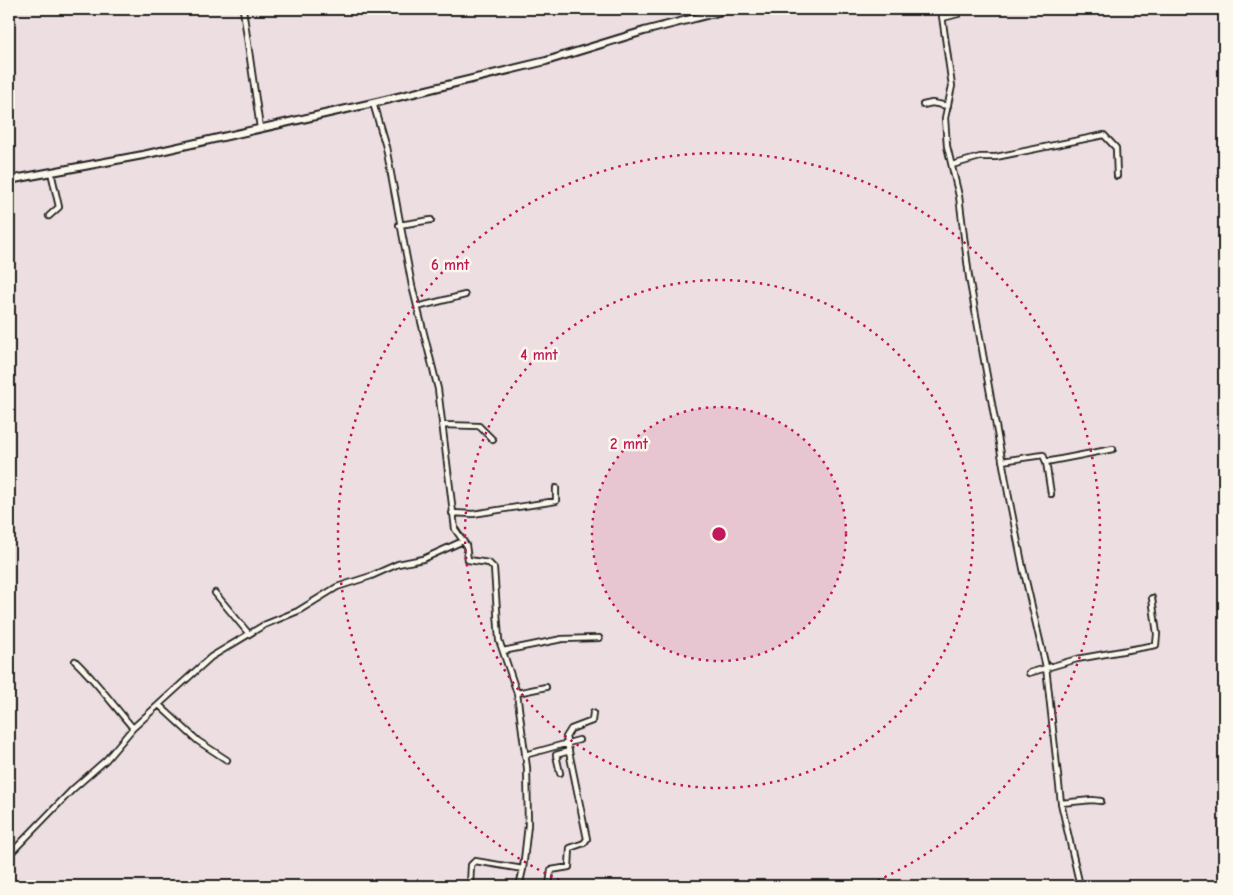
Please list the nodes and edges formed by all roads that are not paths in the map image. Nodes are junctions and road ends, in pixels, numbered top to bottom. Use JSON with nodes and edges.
{"nodes":[{"id":1,"x":243,"y":9,"type":"edge"},
{"id":2,"x":730,"y":9,"type":"edge"},
{"id":3,"x":941,"y":9,"type":"edge"},
{"id":4,"x":713,"y":11,"type":"edge"},
{"id":5,"x":958,"y":14,"type":"dead end"},
{"id":6,"x":943,"y":18,"type":"junction"},
{"id":7,"x":373,"y":103,"type":"junction"},
{"id":8,"x":923,"y":106,"type":"dead end"},
{"id":9,"x":945,"y":106,"type":"junction"},
{"id":10,"x":260,"y":128,"type":"junction"},
{"id":11,"x":952,"y":166,"type":"junction"},
{"id":12,"x":51,"y":172,"type":"junction"},
{"id":13,"x":1116,"y":176,"type":"dead end"},
{"id":14,"x":9,"y":180,"type":"edge"},
{"id":15,"x":49,"y":216,"type":"dead end"},
{"id":16,"x":431,"y":220,"type":"dead end"},
{"id":17,"x":399,"y":225,"type":"junction"},
{"id":18,"x":465,"y":295,"type":"dead end"},
{"id":19,"x":417,"y":307,"type":"junction"},
{"id":20,"x":442,"y":425,"type":"junction"},
{"id":21,"x":493,"y":440,"type":"dead end"},
{"id":22,"x":1113,"y":449,"type":"dead end"},
{"id":23,"x":1002,"y":461,"type":"junction"},
{"id":24,"x":1046,"y":462,"type":"junction"},
{"id":25,"x":556,"y":488,"type":"dead end"},
{"id":26,"x":1051,"y":494,"type":"dead end"},
{"id":27,"x":452,"y":513,"type":"junction"},
{"id":28,"x":463,"y":541,"type":"junction"},
{"id":29,"x":215,"y":593,"type":"dead end"},
{"id":30,"x":1152,"y":598,"type":"dead end"},
{"id":31,"x":249,"y":634,"type":"junction"},
{"id":32,"x":599,"y":638,"type":"dead end"},
{"id":33,"x":503,"y":651,"type":"junction"},
{"id":34,"x":76,"y":661,"type":"dead end"},
{"id":35,"x":1043,"y":668,"type":"junction"},
{"id":36,"x":1029,"y":673,"type":"dead end"},
{"id":37,"x":546,"y":687,"type":"dead end"},
{"id":38,"x":517,"y":694,"type":"junction"},
{"id":39,"x":159,"y":705,"type":"junction"},
{"id":40,"x":593,"y":713,"type":"dead end"},
{"id":41,"x":134,"y":728,"type":"junction"},
{"id":42,"x":579,"y":740,"type":"dead end"},
{"id":43,"x":567,"y":745,"type":"junction"},
{"id":44,"x":569,"y":751,"type":"junction"},
{"id":45,"x":525,"y":755,"type":"junction"},
{"id":46,"x":227,"y":760,"type":"dead end"},
{"id":47,"x":560,"y":773,"type":"dead end"},
{"id":48,"x":1102,"y":802,"type":"dead end"},
{"id":49,"x":1061,"y":803,"type":"junction"},
{"id":50,"x":9,"y":855,"type":"edge"},
{"id":51,"x":523,"y":869,"type":"junction"},
{"id":52,"x":470,"y":886,"type":"edge"},
{"id":53,"x":525,"y":886,"type":"edge"},
{"id":54,"x":549,"y":886,"type":"edge"},
{"id":55,"x":1080,"y":886,"type":"edge"}],
"edges":[{"from":1,"to":10,"type":"street"},
{"from":2,"to":4,"type":"main road"},
{"from":3,"to":6,"type":"street"},
{"from":4,"to":7,"type":"main road"},
{"from":5,"to":6,"type":"street"},
{"from":6,"to":9,"type":"street"},
{"from":7,"to":10,"type":"main road"},
{"from":7,"to":17,"type":"street"},
{"from":8,"to":9,"type":"street"},
{"from":9,"to":11,"type":"street"},
{"from":10,"to":12,"type":"main road"},
{"from":11,"to":13,"type":"street"},
{"from":11,"to":23,"type":"street"},
{"from":12,"to":14,"type":"main road"},
{"from":12,"to":15,"type":"street"},
{"from":16,"to":17,"type":"street"},
{"from":17,"to":19,"type":"street"},
{"from":18,"to":19,"type":"street"},
{"from":19,"to":20,"type":"street"},
{"from":20,"to":21,"type":"street"},
{"from":20,"to":27,"type":"street"},
{"from":22,"to":24,"type":"street"},
{"from":23,"to":24,"type":"street"},
{"from":23,"to":35,"type":"street"},
{"from":24,"to":26,"type":"street"},
{"from":25,"to":27,"type":"street"},
{"from":27,"to":28,"type":"street"},
{"from":28,"to":31,"type":"street"},
{"from":28,"to":33,"type":"street"},
{"from":29,"to":31,"type":"street"},
{"from":30,"to":35,"type":"street"},
{"from":31,"to":39,"type":"street"},
{"from":32,"to":33,"type":"street"},
{"from":33,"to":38,"type":"street"},
{"from":34,"to":41,"type":"street"},
{"from":35,"to":36,"type":"street"},
{"from":35,"to":49,"type":"street"},
{"from":37,"to":38,"type":"street"},
{"from":38,"to":45,"type":"street"},
{"from":39,"to":41,"type":"street"},
{"from":39,"to":46,"type":"street"},
{"from":40,"to":43,"type":"street"},
{"from":41,"to":50,"type":"street"},
{"from":42,"to":43,"type":"street"},
{"from":43,"to":44,"type":"street"},
{"from":43,"to":45,"type":"street"},
{"from":44,"to":47,"type":"street"},
{"from":44,"to":54,"type":"street"},
{"from":45,"to":51,"type":"street"},
{"from":48,"to":49,"type":"street"},
{"from":49,"to":55,"type":"street"},
{"from":51,"to":52,"type":"street"},
{"from":51,"to":53,"type":"street"}]}
